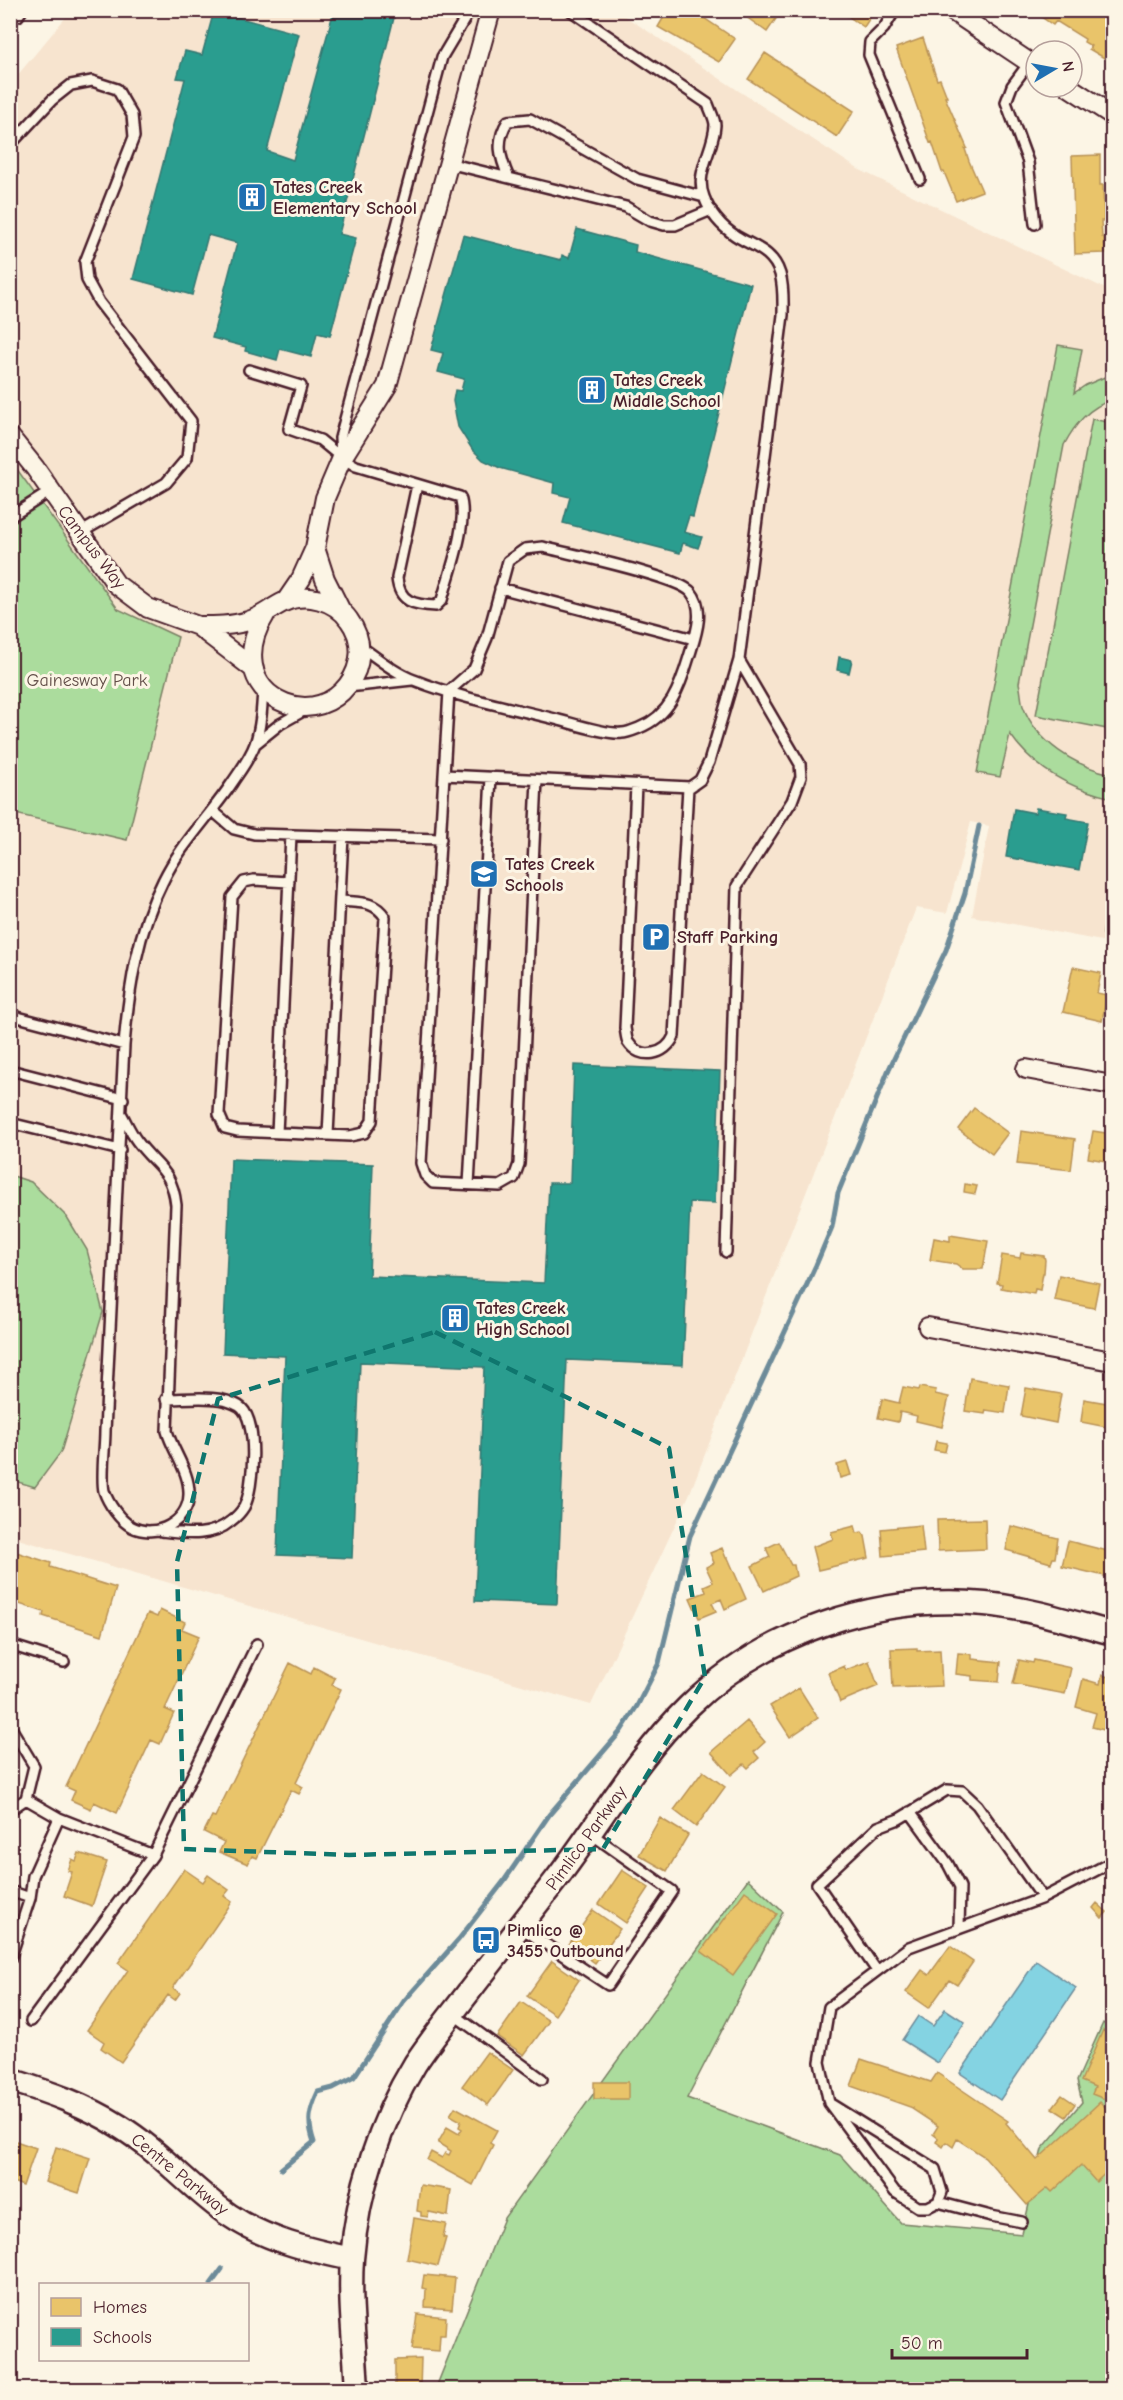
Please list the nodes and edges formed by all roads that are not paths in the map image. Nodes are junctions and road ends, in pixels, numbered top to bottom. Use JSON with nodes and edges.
{"nodes":[{"id":1,"x":470,"y":10,"type":"edge"},
{"id":2,"x":491,"y":10,"type":"edge"},
{"id":3,"x":570,"y":10,"type":"edge"},
{"id":4,"x":895,"y":10,"type":"edge"},
{"id":5,"x":951,"y":10,"type":"edge"},
{"id":6,"x":1024,"y":59,"type":"edge"},
{"id":7,"x":1024,"y":74,"type":"edge"},
{"id":8,"x":1084,"y":97,"type":"edge"},
{"id":9,"x":1113,"y":115,"type":"edge"},
{"id":10,"x":10,"y":145,"type":"edge"},
{"id":11,"x":448,"y":163,"type":"junction"},
{"id":12,"x":509,"y":178,"type":"junction"},
{"id":13,"x":920,"y":179,"type":"dead end"},
{"id":14,"x":704,"y":197,"type":"junction"},
{"id":15,"x":711,"y":210,"type":"junction"},
{"id":16,"x":1035,"y":224,"type":"dead end"},
{"id":17,"x":249,"y":370,"type":"dead end"},
{"id":18,"x":10,"y":436,"type":"edge"},
{"id":19,"x":342,"y":458,"type":"junction"},
{"id":20,"x":417,"y":485,"type":"junction"},
{"id":21,"x":51,"y":491,"type":"junction"},
{"id":22,"x":10,"y":517,"type":"edge"},
{"id":23,"x":80,"y":533,"type":"junction"},
{"id":24,"x":315,"y":548,"type":"junction"},
{"id":25,"x":501,"y":588,"type":"junction"},
{"id":26,"x":286,"y":601,"type":"junction"},
{"id":27,"x":340,"y":609,"type":"junction"},
{"id":28,"x":265,"y":615,"type":"junction"},
{"id":29,"x":198,"y":626,"type":"junction"},
{"id":30,"x":694,"y":639,"type":"junction"},
{"id":31,"x":360,"y":645,"type":"junction"},
{"id":32,"x":740,"y":660,"type":"junction"},
{"id":33,"x":254,"y":669,"type":"junction"},
{"id":34,"x":413,"y":680,"type":"junction"},
{"id":35,"x":263,"y":687,"type":"junction"},
{"id":36,"x":348,"y":687,"type":"junction"},
{"id":37,"x":448,"y":691,"type":"junction"},
{"id":38,"x":309,"y":707,"type":"junction"},
{"id":39,"x":255,"y":744,"type":"junction"},
{"id":40,"x":444,"y":775,"type":"junction"},
{"id":41,"x":491,"y":777,"type":"junction"},
{"id":42,"x":537,"y":780,"type":"junction"},
{"id":43,"x":636,"y":785,"type":"junction"},
{"id":44,"x":688,"y":787,"type":"junction"},
{"id":45,"x":213,"y":811,"type":"junction"},
{"id":46,"x":291,"y":835,"type":"junction"},
{"id":47,"x":343,"y":836,"type":"junction"},
{"id":48,"x":441,"y":839,"type":"junction"},
{"id":49,"x":289,"y":882,"type":"junction"},
{"id":50,"x":340,"y":901,"type":"junction"},
{"id":51,"x":10,"y":1015,"type":"edge"},
{"id":52,"x":124,"y":1045,"type":"junction"},
{"id":53,"x":1026,"y":1069,"type":"dead end"},
{"id":54,"x":10,"y":1070,"type":"edge"},
{"id":55,"x":1113,"y":1084,"type":"edge"},
{"id":56,"x":123,"y":1099,"type":"junction"},
{"id":57,"x":122,"y":1116,"type":"junction"},
{"id":58,"x":10,"y":1123,"type":"edge"},
{"id":59,"x":277,"y":1133,"type":"junction"},
{"id":60,"x":328,"y":1135,"type":"junction"},
{"id":61,"x":120,"y":1150,"type":"junction"},
{"id":62,"x":469,"y":1185,"type":"junction"},
{"id":63,"x":726,"y":1252,"type":"dead end"},
{"id":64,"x":928,"y":1327,"type":"dead end"},
{"id":65,"x":1113,"y":1361,"type":"edge"},
{"id":66,"x":166,"y":1399,"type":"junction"},
{"id":67,"x":156,"y":1531,"type":"junction"},
{"id":68,"x":1113,"y":1633,"type":"edge"},
{"id":69,"x":256,"y":1644,"type":"dead end"},
{"id":70,"x":10,"y":1645,"type":"edge"},
{"id":71,"x":64,"y":1662,"type":"dead end"},
{"id":72,"x":10,"y":1726,"type":"edge"},
{"id":73,"x":26,"y":1799,"type":"junction"},
{"id":74,"x":10,"y":1810,"type":"edge"},
{"id":75,"x":910,"y":1812,"type":"junction"},
{"id":76,"x":59,"y":1818,"type":"junction"},
{"id":77,"x":590,"y":1833,"type":"junction"},
{"id":78,"x":153,"y":1855,"type":"junction"},
{"id":79,"x":1113,"y":1862,"type":"edge"},
{"id":80,"x":10,"y":1891,"type":"edge"},
{"id":81,"x":1042,"y":1898,"type":"junction"},
{"id":82,"x":30,"y":1899,"type":"junction"},
{"id":83,"x":520,"y":1927,"type":"junction"},
{"id":84,"x":959,"y":1928,"type":"junction"},
{"id":85,"x":10,"y":1959,"type":"edge"},
{"id":86,"x":877,"y":1971,"type":"junction"},
{"id":87,"x":452,"y":2013,"type":"junction"},
{"id":88,"x":31,"y":2022,"type":"dead end"},
{"id":89,"x":542,"y":2079,"type":"dead end"},
{"id":90,"x":10,"y":2080,"type":"edge"},
{"id":91,"x":829,"y":2103,"type":"junction"},
{"id":92,"x":938,"y":2202,"type":"junction"},
{"id":93,"x":1022,"y":2222,"type":"dead end"},
{"id":94,"x":352,"y":2259,"type":"junction"},
{"id":95,"x":357,"y":2390,"type":"edge"}],
"edges":[{"from":1,"to":19,"type":"lane"},
{"from":2,"to":11,"type":"street"},
{"from":3,"to":14,"type":"lane"},
{"from":4,"to":13,"type":"lane"},
{"from":5,"to":6,"type":"street"},
{"from":7,"to":16,"type":"lane"},
{"from":8,"to":9,"type":"street"},
{"from":10,"to":23,"type":"lane"},
{"from":11,"to":12,"type":"lane"},
{"from":11,"to":19,"type":"street"},
{"from":12,"to":14,"type":"lane"},
{"from":12,"to":15,"type":"lane"},
{"from":14,"to":15,"type":"lane"},
{"from":15,"to":32,"type":"lane"},
{"from":17,"to":19,"type":"lane"},
{"from":18,"to":21,"type":"street","name":"Campus Way"},
{"from":19,"to":20,"type":"lane"},
{"from":19,"to":24,"type":"street"},
{"from":20,"to":20,"type":"lane"},
{"from":21,"to":22,"type":"lane"},
{"from":21,"to":23,"type":"street","name":"Campus Way"},
{"from":23,"to":29,"type":"street","name":"Campus Way"},
{"from":24,"to":26,"type":"street"},
{"from":24,"to":27,"type":"street"},
{"from":25,"to":30,"type":"lane"},
{"from":25,"to":30,"type":"lane"},
{"from":25,"to":37,"type":"lane"},
{"from":26,"to":27,"type":"street"},
{"from":26,"to":28,"type":"street"},
{"from":27,"to":31,"type":"street"},
{"from":28,"to":29,"type":"street","name":"Campus Way"},
{"from":28,"to":33,"type":"street"},
{"from":29,"to":33,"type":"street","name":"Campus Way"},
{"from":30,"to":37,"type":"lane"},
{"from":31,"to":34,"type":"lane"},
{"from":31,"to":36,"type":"street"},
{"from":32,"to":44,"type":"lane"},
{"from":32,"to":63,"type":"lane"},
{"from":33,"to":35,"type":"street"},
{"from":34,"to":36,"type":"lane"},
{"from":34,"to":37,"type":"lane"},
{"from":35,"to":38,"type":"street"},
{"from":35,"to":39,"type":"lane"},
{"from":36,"to":38,"type":"street"},
{"from":37,"to":40,"type":"lane"},
{"from":38,"to":39,"type":"lane"},
{"from":39,"to":45,"type":"lane"},
{"from":40,"to":41,"type":"lane"},
{"from":40,"to":48,"type":"lane"},
{"from":41,"to":42,"type":"lane"},
{"from":41,"to":62,"type":"lane"},
{"from":42,"to":43,"type":"lane"},
{"from":42,"to":62,"type":"lane"},
{"from":43,"to":44,"type":"lane"},
{"from":43,"to":44,"type":"lane"},
{"from":45,"to":46,"type":"lane"},
{"from":45,"to":52,"type":"lane"},
{"from":46,"to":47,"type":"lane"},
{"from":46,"to":49,"type":"lane"},
{"from":47,"to":48,"type":"lane"},
{"from":47,"to":50,"type":"lane"},
{"from":48,"to":62,"type":"lane"},
{"from":49,"to":59,"type":"lane"},
{"from":49,"to":59,"type":"lane"},
{"from":50,"to":60,"type":"lane"},
{"from":50,"to":60,"type":"lane"},
{"from":51,"to":52,"type":"lane"},
{"from":52,"to":56,"type":"lane"},
{"from":53,"to":55,"type":"street"},
{"from":54,"to":56,"type":"lane"},
{"from":56,"to":57,"type":"lane"},
{"from":57,"to":61,"type":"lane"},
{"from":57,"to":66,"type":"lane"},
{"from":58,"to":61,"type":"lane"},
{"from":59,"to":60,"type":"lane"},
{"from":61,"to":67,"type":"lane"},
{"from":64,"to":65,"type":"street"},
{"from":66,"to":67,"type":"lane"},
{"from":66,"to":67,"type":"lane"},
{"from":68,"to":77,"type":"street","name":"Pimlico Parkway"},
{"from":69,"to":78,"type":"lane"},
{"from":70,"to":71,"type":"lane"},
{"from":72,"to":73,"type":"lane"},
{"from":73,"to":74,"type":"lane"},
{"from":73,"to":76,"type":"lane"},
{"from":75,"to":81,"type":"lane"},
{"from":75,"to":84,"type":"lane"},
{"from":75,"to":86,"type":"lane"},
{"from":76,"to":78,"type":"lane"},
{"from":76,"to":82,"type":"lane"},
{"from":77,"to":83,"type":"street","name":"Pimlico Parkway"},
{"from":77,"to":83,"type":"lane"},
{"from":78,"to":88,"type":"lane"},
{"from":79,"to":81,"type":"lane"},
{"from":80,"to":82,"type":"lane"},
{"from":81,"to":84,"type":"lane"},
{"from":82,"to":85,"type":"lane"},
{"from":83,"to":87,"type":"street","name":"Pimlico Parkway"},
{"from":84,"to":86,"type":"lane"},
{"from":86,"to":91,"type":"lane"},
{"from":87,"to":89,"type":"lane"},
{"from":87,"to":94,"type":"street","name":"Pimlico Parkway"},
{"from":90,"to":94,"type":"street","name":"Centre Parkway"},
{"from":91,"to":92,"type":"lane"},
{"from":91,"to":92,"type":"lane"},
{"from":92,"to":93,"type":"lane"},
{"from":94,"to":95,"type":"street","name":"Pimlico Parkway"}]}
